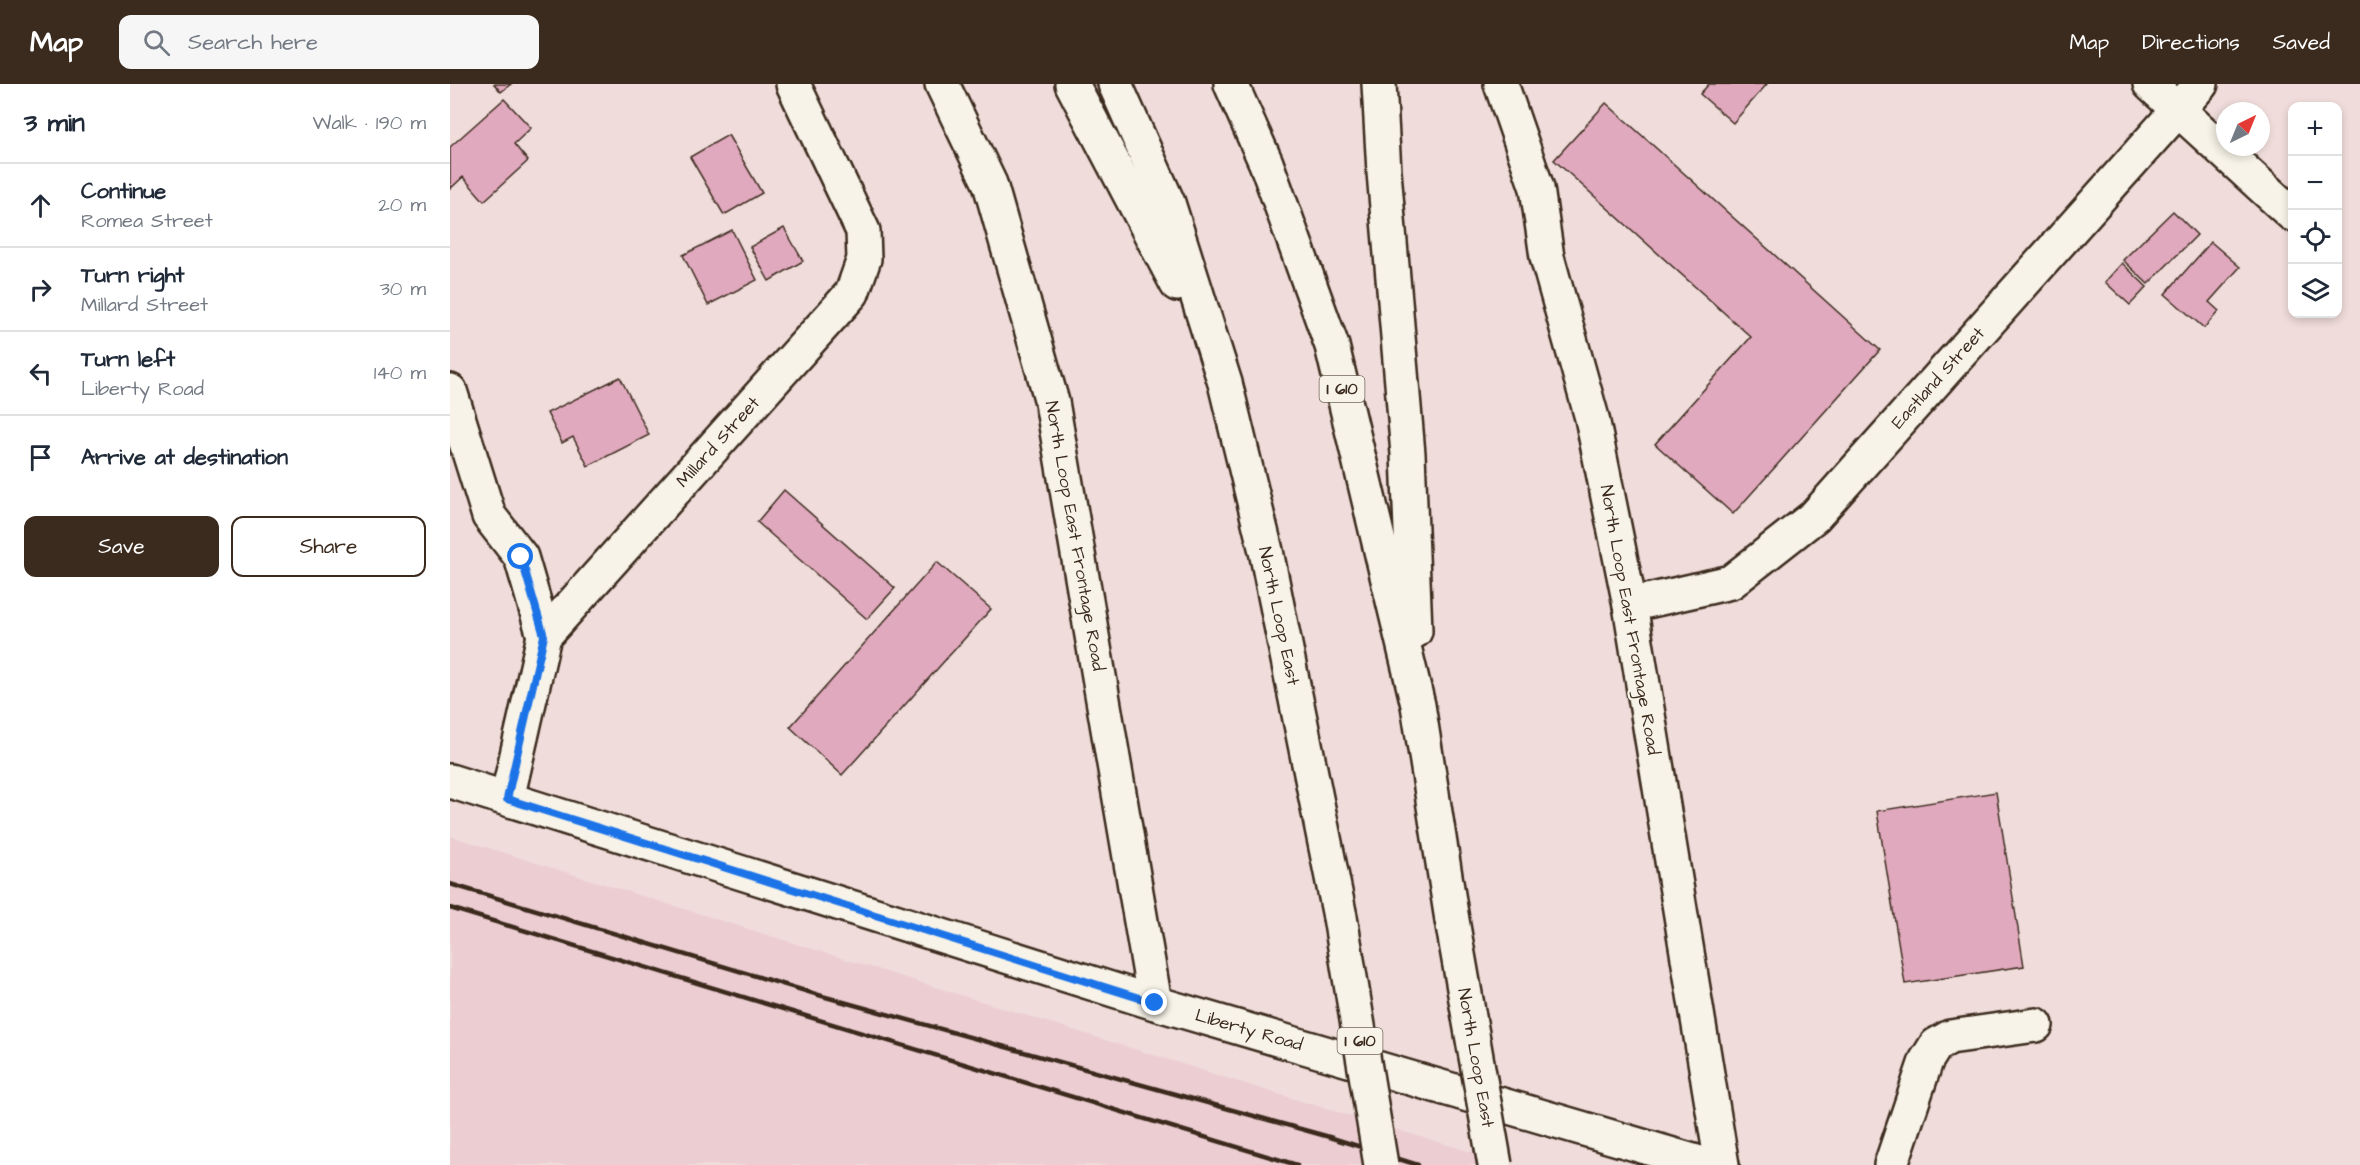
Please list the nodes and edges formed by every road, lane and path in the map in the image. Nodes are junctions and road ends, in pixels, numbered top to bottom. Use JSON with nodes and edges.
{"nodes":[{"id":1,"x":793,"y":84,"type":"edge"},
{"id":2,"x":942,"y":84,"type":"edge"},
{"id":3,"x":1072,"y":84,"type":"edge"},
{"id":4,"x":1115,"y":84,"type":"edge"},
{"id":5,"x":1231,"y":84,"type":"edge"},
{"id":6,"x":1379,"y":84,"type":"edge"},
{"id":7,"x":1501,"y":84,"type":"edge"},
{"id":8,"x":2150,"y":84,"type":"edge"},
{"id":9,"x":2201,"y":84,"type":"edge"},
{"id":10,"x":2178,"y":109,"type":"junction"},
{"id":11,"x":2288,"y":210,"type":"edge"},
{"id":12,"x":1225,"y":383,"type":"junction"},
{"id":13,"x":450,"y":391,"type":"edge"},
{"id":14,"x":1630,"y":606,"type":"junction"},
{"id":15,"x":544,"y":636,"type":"junction"},
{"id":16,"x":1419,"y":705,"type":"junction"},
{"id":17,"x":450,"y":781,"type":"edge"},
{"id":18,"x":507,"y":799,"type":"junction"},
{"id":19,"x":1155,"y":1003,"type":"junction"},
{"id":20,"x":2036,"y":1025,"type":"dead end"},
{"id":21,"x":1381,"y":1165,"type":"edge"},
{"id":22,"x":1495,"y":1165,"type":"edge"},
{"id":23,"x":1707,"y":1165,"type":"edge"},
{"id":24,"x":1722,"y":1165,"type":"edge"},
{"id":25,"x":1891,"y":1165,"type":"edge"}],
"edges":[{"from":1,"to":15,"type":"main road","name":"Millard Street"},
{"from":2,"to":19,"type":"main road","name":"North Loop East Frontage Road"},
{"from":3,"to":12,"type":"main road"},
{"from":4,"to":12,"type":"main road","name":"North Loop East","number":"I 610"},
{"from":5,"to":16,"type":"main road","name":"North Loop East","number":"I 610"},
{"from":6,"to":16,"type":"main road"},
{"from":7,"to":14,"type":"main road","name":"North Loop East Frontage Road"},
{"from":8,"to":10,"type":"main road"},
{"from":9,"to":10,"type":"main road","name":"Eastland Street"},
{"from":10,"to":11,"type":"main road"},
{"from":10,"to":14,"type":"main road","name":"Eastland Street"},
{"from":12,"to":21,"type":"main road","name":"North Loop East","number":"I 610","bridge":true},
{"from":13,"to":15,"type":"main road"},
{"from":14,"to":24,"type":"main road","name":"North Loop East Frontage Road"},
{"from":15,"to":18,"type":"main road","name":"Millard Street"},
{"from":16,"to":22,"type":"main road","name":"North Loop East","number":"I 610","bridge":true},
{"from":17,"to":18,"type":"main road","name":"Liberty Road"},
{"from":18,"to":19,"type":"main road","name":"Liberty Road"},
{"from":19,"to":23,"type":"main road","name":"Liberty Road"},
{"from":20,"to":25,"type":"main road"}]}
